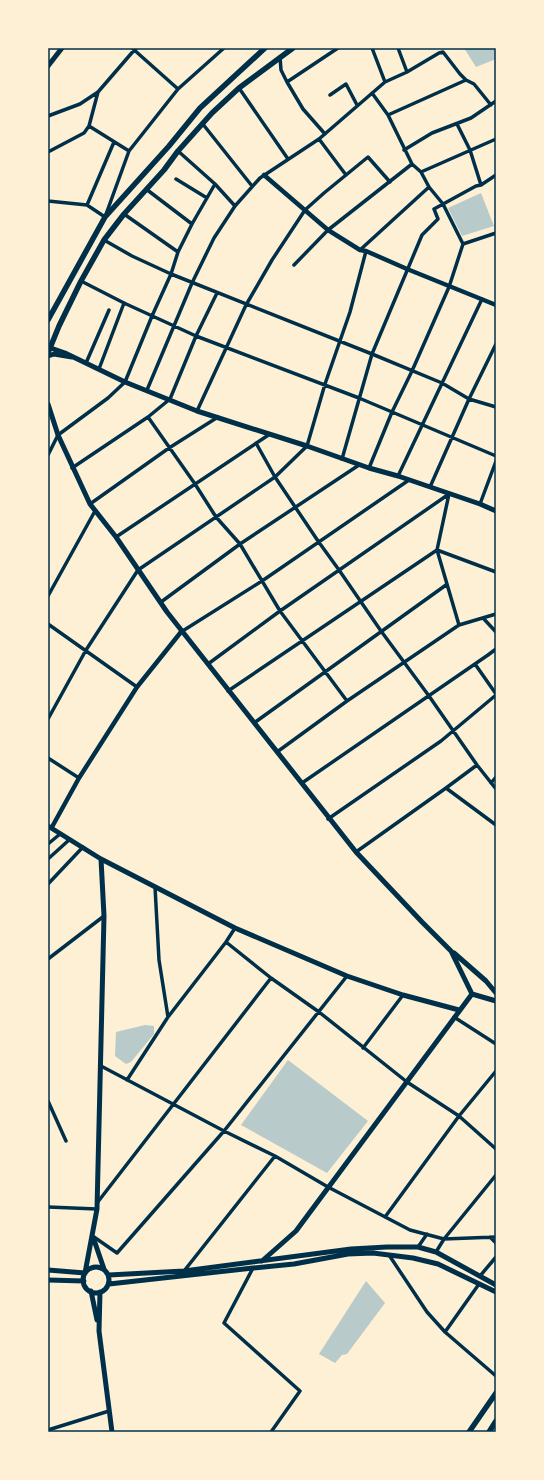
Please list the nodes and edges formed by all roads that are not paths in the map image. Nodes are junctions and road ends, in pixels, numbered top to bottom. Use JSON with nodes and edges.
{"nodes":[{"id":1,"x":62,"y":48,"type":"edge"},
{"id":2,"x":134,"y":48,"type":"edge"},
{"id":3,"x":224,"y":48,"type":"edge"},
{"id":4,"x":265,"y":48,"type":"edge"},
{"id":5,"x":293,"y":48,"type":"edge"},
{"id":6,"x":338,"y":48,"type":"edge"},
{"id":7,"x":372,"y":48,"type":"edge"},
{"id":8,"x":398,"y":48,"type":"edge"},
{"id":9,"x":437,"y":48,"type":"edge"},
{"id":10,"x":441,"y":52,"type":"junction"},
{"id":11,"x":280,"y":57,"type":"junction"},
{"id":12,"x":48,"y":66,"type":"edge"},
{"id":13,"x":407,"y":72,"type":"junction"},
{"id":14,"x":466,"y":80,"type":"junction"},
{"id":15,"x":286,"y":82,"type":"junction"},
{"id":16,"x":385,"y":82,"type":"junction"},
{"id":17,"x":239,"y":88,"type":"junction"},
{"id":18,"x":178,"y":89,"type":"junction"},
{"id":19,"x":98,"y":92,"type":"junction"},
{"id":20,"x":372,"y":93,"type":"junction"},
{"id":21,"x":330,"y":95,"type":"dead end"},
{"id":22,"x":496,"y":101,"type":"edge"},
{"id":23,"x":357,"y":105,"type":"junction"},
{"id":24,"x":491,"y":105,"type":"junction"},
{"id":25,"x":388,"y":115,"type":"junction"},
{"id":26,"x":48,"y":116,"type":"edge"},
{"id":27,"x":202,"y":123,"type":"junction"},
{"id":28,"x":457,"y":124,"type":"junction"},
{"id":29,"x":89,"y":126,"type":"junction"},
{"id":30,"x":325,"y":134,"type":"junction"},
{"id":31,"x":319,"y":139,"type":"junction"},
{"id":32,"x":496,"y":139,"type":"edge"},
{"id":33,"x":114,"y":142,"type":"junction"},
{"id":34,"x":169,"y":146,"type":"junction"},
{"id":35,"x":404,"y":150,"type":"junction"},
{"id":36,"x":470,"y":150,"type":"junction"},
{"id":37,"x":129,"y":151,"type":"junction"},
{"id":38,"x":178,"y":151,"type":"junction"},
{"id":39,"x":48,"y":152,"type":"edge"},
{"id":40,"x":288,"y":160,"type":"junction"},
{"id":41,"x":412,"y":164,"type":"junction"},
{"id":42,"x":420,"y":172,"type":"junction"},
{"id":43,"x":264,"y":175,"type":"junction"},
{"id":44,"x":346,"y":175,"type":"junction"},
{"id":45,"x":496,"y":175,"type":"edge"},
{"id":46,"x":176,"y":179,"type":"dead end"},
{"id":47,"x":390,"y":182,"type":"junction"},
{"id":48,"x":215,"y":184,"type":"junction"},
{"id":49,"x":482,"y":185,"type":"junction"},
{"id":50,"x":252,"y":186,"type":"junction"},
{"id":51,"x":430,"y":187,"type":"junction"},
{"id":52,"x":146,"y":189,"type":"junction"},
{"id":53,"x":207,"y":198,"type":"junction"},
{"id":54,"x":48,"y":201,"type":"edge"},
{"id":55,"x":443,"y":204,"type":"junction"},
{"id":56,"x":87,"y":205,"type":"junction"},
{"id":57,"x":235,"y":206,"type":"junction"},
{"id":58,"x":305,"y":210,"type":"junction"},
{"id":59,"x":124,"y":214,"type":"junction"},
{"id":60,"x":105,"y":217,"type":"junction"},
{"id":61,"x":192,"y":224,"type":"junction"},
{"id":62,"x":328,"y":230,"type":"junction"},
{"id":63,"x":496,"y":233,"type":"edge"},
{"id":64,"x":104,"y":240,"type":"junction"},
{"id":65,"x":463,"y":244,"type":"junction"},
{"id":66,"x":360,"y":250,"type":"junction"},
{"id":67,"x":366,"y":251,"type":"junction"},
{"id":68,"x":178,"y":252,"type":"junction"},
{"id":69,"x":294,"y":265,"type":"dead end"},
{"id":70,"x":407,"y":269,"type":"junction"},
{"id":71,"x":171,"y":274,"type":"junction"},
{"id":72,"x":81,"y":281,"type":"junction"},
{"id":73,"x":192,"y":283,"type":"junction"},
{"id":74,"x":449,"y":286,"type":"junction"},
{"id":75,"x":217,"y":293,"type":"junction"},
{"id":76,"x":482,"y":298,"type":"junction"},
{"id":77,"x":124,"y":303,"type":"junction"},
{"id":78,"x":246,"y":305,"type":"junction"},
{"id":79,"x":496,"y":305,"type":"edge"},
{"id":80,"x":109,"y":310,"type":"dead end"},
{"id":81,"x":152,"y":316,"type":"junction"},
{"id":82,"x":48,"y":320,"type":"edge"},
{"id":83,"x":174,"y":326,"type":"junction"},
{"id":84,"x":196,"y":336,"type":"junction"},
{"id":85,"x":340,"y":342,"type":"junction"},
{"id":86,"x":496,"y":344,"type":"edge"},
{"id":87,"x":226,"y":347,"type":"junction"},
{"id":88,"x":48,"y":352,"type":"edge"},
{"id":89,"x":372,"y":354,"type":"junction"},
{"id":90,"x":73,"y":358,"type":"junction"},
{"id":91,"x":86,"y":363,"type":"junction"},
{"id":92,"x":99,"y":369,"type":"junction"},
{"id":93,"x":412,"y":371,"type":"junction"},
{"id":94,"x":125,"y":382,"type":"junction"},
{"id":95,"x":442,"y":383,"type":"junction"},
{"id":96,"x":325,"y":384,"type":"junction"},
{"id":97,"x":147,"y":390,"type":"junction"},
{"id":98,"x":359,"y":398,"type":"junction"},
{"id":99,"x":170,"y":399,"type":"junction"},
{"id":100,"x":470,"y":399,"type":"junction"},
{"id":101,"x":48,"y":404,"type":"edge"},
{"id":102,"x":496,"y":407,"type":"edge"},
{"id":103,"x":197,"y":411,"type":"junction"},
{"id":104,"x":392,"y":412,"type":"junction"},
{"id":105,"x":148,"y":417,"type":"junction"},
{"id":106,"x":218,"y":417,"type":"junction"},
{"id":107,"x":422,"y":424,"type":"junction"},
{"id":108,"x":270,"y":434,"type":"junction"},
{"id":109,"x":58,"y":435,"type":"junction"},
{"id":110,"x":453,"y":437,"type":"junction"},
{"id":111,"x":256,"y":442,"type":"junction"},
{"id":112,"x":307,"y":446,"type":"junction"},
{"id":113,"x":169,"y":448,"type":"junction"},
{"id":114,"x":48,"y":455,"type":"edge"},
{"id":115,"x":496,"y":456,"type":"edge"},
{"id":116,"x":342,"y":460,"type":"junction"},
{"id":117,"x":496,"y":461,"type":"edge"},
{"id":118,"x":359,"y":465,"type":"junction"},
{"id":119,"x":72,"y":468,"type":"junction"},
{"id":120,"x":369,"y":468,"type":"junction"},
{"id":121,"x":398,"y":476,"type":"junction"},
{"id":122,"x":275,"y":477,"type":"junction"},
{"id":123,"x":409,"y":480,"type":"junction"},
{"id":124,"x":195,"y":484,"type":"junction"},
{"id":125,"x":430,"y":487,"type":"junction"},
{"id":126,"x":449,"y":494,"type":"junction"},
{"id":127,"x":90,"y":504,"type":"junction"},
{"id":128,"x":480,"y":504,"type":"junction"},
{"id":129,"x":295,"y":508,"type":"junction"},
{"id":130,"x":95,"y":511,"type":"junction"},
{"id":131,"x":496,"y":512,"type":"edge"},
{"id":132,"x":216,"y":517,"type":"junction"},
{"id":133,"x":116,"y":537,"type":"junction"},
{"id":134,"x":318,"y":541,"type":"junction"},
{"id":135,"x":240,"y":544,"type":"junction"},
{"id":136,"x":437,"y":550,"type":"junction"},
{"id":137,"x":138,"y":570,"type":"junction"},
{"id":138,"x":339,"y":570,"type":"junction"},
{"id":139,"x":496,"y":572,"type":"edge"},
{"id":140,"x":262,"y":581,"type":"junction"},
{"id":141,"x":446,"y":585,"type":"junction"},
{"id":142,"x":48,"y":596,"type":"edge"},
{"id":143,"x":361,"y":601,"type":"junction"},
{"id":144,"x":161,"y":602,"type":"junction"},
{"id":145,"x":280,"y":611,"type":"junction"},
{"id":146,"x":496,"y":614,"type":"edge"},
{"id":147,"x":483,"y":618,"type":"junction"},
{"id":148,"x":48,"y":624,"type":"edge"},
{"id":149,"x":459,"y":626,"type":"junction"},
{"id":150,"x":381,"y":631,"type":"junction"},
{"id":151,"x":181,"y":632,"type":"junction"},
{"id":152,"x":496,"y":632,"type":"edge"},
{"id":153,"x":302,"y":640,"type":"junction"},
{"id":154,"x":496,"y":649,"type":"edge"},
{"id":155,"x":86,"y":650,"type":"junction"},
{"id":156,"x":208,"y":664,"type":"junction"},
{"id":157,"x":405,"y":664,"type":"junction"},
{"id":158,"x":475,"y":664,"type":"junction"},
{"id":159,"x":325,"y":671,"type":"junction"},
{"id":160,"x":138,"y":687,"type":"junction"},
{"id":161,"x":228,"y":691,"type":"junction"},
{"id":162,"x":496,"y":695,"type":"edge"},
{"id":163,"x":429,"y":696,"type":"junction"},
{"id":164,"x":347,"y":701,"type":"junction"},
{"id":165,"x":48,"y":719,"type":"edge"},
{"id":166,"x":254,"y":722,"type":"junction"},
{"id":167,"x":454,"y":730,"type":"junction"},
{"id":168,"x":277,"y":752,"type":"junction"},
{"id":169,"x":48,"y":758,"type":"edge"},
{"id":170,"x":477,"y":765,"type":"junction"},
{"id":171,"x":496,"y":777,"type":"edge"},
{"id":172,"x":80,"y":778,"type":"junction"},
{"id":173,"x":302,"y":783,"type":"junction"},
{"id":174,"x":491,"y":783,"type":"junction"},
{"id":175,"x":446,"y":788,"type":"junction"},
{"id":176,"x":496,"y":789,"type":"edge"},
{"id":177,"x":328,"y":819,"type":"junction"},
{"id":178,"x":496,"y":825,"type":"edge"},
{"id":179,"x":50,"y":827,"type":"edge"},
{"id":180,"x":60,"y":834,"type":"junction"},
{"id":181,"x":69,"y":840,"type":"junction"},
{"id":182,"x":48,"y":844,"type":"edge"},
{"id":183,"x":83,"y":847,"type":"junction"},
{"id":184,"x":356,"y":852,"type":"junction"},
{"id":185,"x":48,"y":859,"type":"edge"},
{"id":186,"x":101,"y":859,"type":"junction"},
{"id":187,"x":48,"y":884,"type":"edge"},
{"id":188,"x":155,"y":887,"type":"junction"},
{"id":189,"x":104,"y":916,"type":"junction"},
{"id":190,"x":235,"y":928,"type":"junction"},
{"id":191,"x":226,"y":942,"type":"junction"},
{"id":192,"x":451,"y":951,"type":"junction"},
{"id":193,"x":48,"y":959,"type":"edge"},
{"id":194,"x":347,"y":976,"type":"junction"},
{"id":195,"x":271,"y":978,"type":"junction"},
{"id":196,"x":496,"y":993,"type":"edge"},
{"id":197,"x":472,"y":994,"type":"junction"},
{"id":198,"x":403,"y":995,"type":"junction"},
{"id":199,"x":496,"y":1001,"type":"edge"},
{"id":200,"x":459,"y":1010,"type":"junction"},
{"id":201,"x":319,"y":1012,"type":"junction"},
{"id":202,"x":168,"y":1017,"type":"junction"},
{"id":203,"x":454,"y":1017,"type":"junction"},
{"id":204,"x":496,"y":1044,"type":"edge"},
{"id":205,"x":363,"y":1048,"type":"junction"},
{"id":206,"x":101,"y":1066,"type":"junction"},
{"id":207,"x":496,"y":1071,"type":"edge"},
{"id":208,"x":127,"y":1080,"type":"junction"},
{"id":209,"x":407,"y":1082,"type":"junction"},
{"id":210,"x":48,"y":1102,"type":"edge"},
{"id":211,"x":173,"y":1105,"type":"junction"},
{"id":212,"x":459,"y":1116,"type":"junction"},
{"id":213,"x":224,"y":1131,"type":"junction"},
{"id":214,"x":66,"y":1141,"type":"dead end"},
{"id":215,"x":496,"y":1149,"type":"edge"},
{"id":216,"x":275,"y":1156,"type":"junction"},
{"id":217,"x":496,"y":1175,"type":"edge"},
{"id":218,"x":328,"y":1187,"type":"junction"},
{"id":219,"x":97,"y":1206,"type":"junction"},
{"id":220,"x":48,"y":1207,"type":"edge"},
{"id":221,"x":385,"y":1217,"type":"junction"},
{"id":222,"x":427,"y":1234,"type":"junction"},
{"id":223,"x":93,"y":1236,"type":"junction"},
{"id":224,"x":490,"y":1237,"type":"junction"},
{"id":225,"x":496,"y":1237,"type":"edge"},
{"id":226,"x":444,"y":1239,"type":"junction"},
{"id":227,"x":496,"y":1243,"type":"edge"},
{"id":228,"x":418,"y":1247,"type":"junction"},
{"id":229,"x":436,"y":1252,"type":"junction"},
{"id":230,"x":389,"y":1255,"type":"junction"},
{"id":231,"x":496,"y":1257,"type":"edge"},
{"id":232,"x":261,"y":1261,"type":"junction"},
{"id":233,"x":253,"y":1268,"type":"junction"},
{"id":234,"x":104,"y":1269,"type":"junction"},
{"id":235,"x":48,"y":1270,"type":"edge"},
{"id":236,"x":184,"y":1270,"type":"junction"},
{"id":237,"x":85,"y":1272,"type":"junction"},
{"id":238,"x":109,"y":1275,"type":"junction"},
{"id":239,"x":480,"y":1276,"type":"junction"},
{"id":240,"x":48,"y":1280,"type":"edge"},
{"id":241,"x":84,"y":1281,"type":"junction"},
{"id":242,"x":109,"y":1284,"type":"junction"},
{"id":243,"x":479,"y":1284,"type":"junction"},
{"id":244,"x":496,"y":1285,"type":"edge"},
{"id":245,"x":91,"y":1291,"type":"junction"},
{"id":246,"x":100,"y":1292,"type":"junction"},
{"id":247,"x":496,"y":1292,"type":"edge"},
{"id":248,"x":99,"y":1331,"type":"junction"},
{"id":249,"x":445,"y":1332,"type":"junction"},
{"id":250,"x":496,"y":1376,"type":"edge"},
{"id":251,"x":496,"y":1393,"type":"edge"},
{"id":252,"x":109,"y":1411,"type":"junction"},
{"id":253,"x":496,"y":1421,"type":"edge"},
{"id":254,"x":48,"y":1430,"type":"edge"},
{"id":255,"x":112,"y":1432,"type":"edge"},
{"id":256,"x":271,"y":1432,"type":"edge"},
{"id":257,"x":469,"y":1432,"type":"edge"},
{"id":258,"x":489,"y":1432,"type":"edge"}],
"edges":[{"from":1,"to":12,"type":"main road"},
{"from":2,"to":18,"type":"street"},
{"from":2,"to":19,"type":"street"},
{"from":3,"to":18,"type":"street"},
{"from":4,"to":34,"type":"main road"},
{"from":5,"to":11,"type":"main road"},
{"from":6,"to":15,"type":"street"},
{"from":7,"to":16,"type":"street"},
{"from":8,"to":13,"type":"street"},
{"from":9,"to":10,"type":"street"},
{"from":10,"to":13,"type":"street"},
{"from":10,"to":14,"type":"street"},
{"from":11,"to":15,"type":"street"},
{"from":11,"to":17,"type":"main road"},
{"from":13,"to":16,"type":"street"},
{"from":14,"to":24,"type":"street"},
{"from":14,"to":25,"type":"street"},
{"from":15,"to":30,"type":"street"},
{"from":16,"to":20,"type":"street"},
{"from":17,"to":27,"type":"main road"},
{"from":17,"to":40,"type":"street"},
{"from":18,"to":37,"type":"street"},
{"from":19,"to":26,"type":"street"},
{"from":19,"to":29,"type":"street"},
{"from":20,"to":23,"type":"street"},
{"from":20,"to":25,"type":"street"},
{"from":21,"to":23,"type":"street"},
{"from":22,"to":24,"type":"street"},
{"from":23,"to":30,"type":"street"},
{"from":24,"to":28,"type":"street"},
{"from":25,"to":35,"type":"street"},
{"from":27,"to":38,"type":"main road"},
{"from":27,"to":50,"type":"street"},
{"from":28,"to":35,"type":"street"},
{"from":28,"to":36,"type":"street"},
{"from":29,"to":33,"type":"street"},
{"from":29,"to":39,"type":"street"},
{"from":30,"to":31,"type":"street"},
{"from":31,"to":40,"type":"street"},
{"from":31,"to":44,"type":"street"},
{"from":32,"to":36,"type":"street"},
{"from":33,"to":37,"type":"street"},
{"from":33,"to":56,"type":"street"},
{"from":34,"to":38,"type":"main road"},
{"from":34,"to":60,"type":"main road"},
{"from":35,"to":41,"type":"street"},
{"from":36,"to":42,"type":"street"},
{"from":36,"to":49,"type":"street"},
{"from":37,"to":60,"type":"street"},
{"from":38,"to":48,"type":"street"},
{"from":38,"to":52,"type":"main road"},
{"from":40,"to":43,"type":"street"},
{"from":41,"to":42,"type":"street"},
{"from":41,"to":47,"type":"street"},
{"from":42,"to":51,"type":"street"},
{"from":43,"to":50,"type":"street"},
{"from":43,"to":58,"type":"street"},
{"from":44,"to":47,"type":"street"},
{"from":44,"to":58,"type":"street"},
{"from":45,"to":49,"type":"street"},
{"from":46,"to":53,"type":"street"},
{"from":47,"to":62,"type":"street"},
{"from":48,"to":53,"type":"street"},
{"from":48,"to":57,"type":"street"},
{"from":49,"to":55,"type":"street"},
{"from":50,"to":57,"type":"street"},
{"from":51,"to":55,"type":"street"},
{"from":51,"to":66,"type":"street"},
{"from":52,"to":59,"type":"main road"},
{"from":52,"to":61,"type":"street"},
{"from":53,"to":61,"type":"street"},
{"from":54,"to":56,"type":"street"},
{"from":55,"to":65,"type":"street"},
{"from":55,"to":70,"type":"street"},
{"from":56,"to":60,"type":"street"},
{"from":57,"to":73,"type":"street"},
{"from":58,"to":62,"type":"street"},
{"from":58,"to":78,"type":"street"},
{"from":59,"to":64,"type":"main road"},
{"from":59,"to":68,"type":"street"},
{"from":60,"to":82,"type":"main road"},
{"from":61,"to":68,"type":"street"},
{"from":62,"to":66,"type":"street"},
{"from":62,"to":69,"type":"street"},
{"from":63,"to":65,"type":"street"},
{"from":64,"to":71,"type":"street"},
{"from":64,"to":72,"type":"main road"},
{"from":65,"to":74,"type":"street"},
{"from":66,"to":67,"type":"street"},
{"from":67,"to":70,"type":"street"},
{"from":67,"to":85,"type":"street"},
{"from":68,"to":71,"type":"street"},
{"from":70,"to":74,"type":"street"},
{"from":70,"to":89,"type":"street"},
{"from":71,"to":73,"type":"street"},
{"from":71,"to":81,"type":"street"},
{"from":72,"to":77,"type":"street"},
{"from":72,"to":88,"type":"main road"},
{"from":73,"to":75,"type":"street"},
{"from":73,"to":83,"type":"street"},
{"from":74,"to":76,"type":"street"},
{"from":74,"to":93,"type":"street"},
{"from":75,"to":78,"type":"street"},
{"from":75,"to":84,"type":"street"},
{"from":76,"to":79,"type":"street"},
{"from":76,"to":95,"type":"street"},
{"from":77,"to":81,"type":"street"},
{"from":77,"to":92,"type":"street"},
{"from":78,"to":85,"type":"street"},
{"from":78,"to":87,"type":"street"},
{"from":80,"to":91,"type":"street"},
{"from":81,"to":83,"type":"street"},
{"from":81,"to":94,"type":"street"},
{"from":83,"to":84,"type":"street"},
{"from":83,"to":97,"type":"street"},
{"from":84,"to":87,"type":"street"},
{"from":84,"to":99,"type":"street"},
{"from":85,"to":89,"type":"street"},
{"from":85,"to":96,"type":"street"},
{"from":86,"to":100,"type":"street"},
{"from":87,"to":96,"type":"street"},
{"from":87,"to":103,"type":"street"},
{"from":88,"to":90,"type":"main road"},
{"from":88,"to":90,"type":"main road"},
{"from":89,"to":93,"type":"street"},
{"from":89,"to":98,"type":"street"},
{"from":90,"to":91,"type":"main road"},
{"from":91,"to":92,"type":"main road"},
{"from":92,"to":94,"type":"main road"},
{"from":93,"to":95,"type":"street"},
{"from":93,"to":104,"type":"street"},
{"from":94,"to":97,"type":"main road"},
{"from":94,"to":109,"type":"street"},
{"from":95,"to":100,"type":"street"},
{"from":95,"to":107,"type":"street"},
{"from":96,"to":98,"type":"street"},
{"from":96,"to":112,"type":"street"},
{"from":97,"to":99,"type":"main road"},
{"from":98,"to":104,"type":"street"},
{"from":98,"to":116,"type":"street"},
{"from":99,"to":103,"type":"main road"},
{"from":99,"to":105,"type":"street"},
{"from":100,"to":102,"type":"street"},
{"from":100,"to":110,"type":"street"},
{"from":101,"to":109,"type":"main road"},
{"from":103,"to":106,"type":"main road"},
{"from":104,"to":107,"type":"street"},
{"from":104,"to":120,"type":"street"},
{"from":105,"to":113,"type":"street"},
{"from":105,"to":119,"type":"street"},
{"from":106,"to":108,"type":"main road"},
{"from":106,"to":113,"type":"street"},
{"from":107,"to":110,"type":"street"},
{"from":107,"to":121,"type":"street"},
{"from":108,"to":111,"type":"street"},
{"from":108,"to":112,"type":"main road"},
{"from":109,"to":114,"type":"street"},
{"from":109,"to":119,"type":"main road"},
{"from":110,"to":115,"type":"street"},
{"from":110,"to":125,"type":"street"},
{"from":111,"to":122,"type":"street"},
{"from":111,"to":124,"type":"street"},
{"from":112,"to":116,"type":"main road"},
{"from":112,"to":122,"type":"street"},
{"from":113,"to":124,"type":"street"},
{"from":113,"to":127,"type":"street"},
{"from":116,"to":118,"type":"main road"},
{"from":117,"to":128,"type":"street"},
{"from":118,"to":120,"type":"main road"},
{"from":118,"to":129,"type":"street"},
{"from":119,"to":127,"type":"main road"},
{"from":120,"to":121,"type":"main road"},
{"from":121,"to":123,"type":"main road"},
{"from":122,"to":129,"type":"street"},
{"from":122,"to":132,"type":"street"},
{"from":123,"to":125,"type":"main road"},
{"from":123,"to":134,"type":"street"},
{"from":124,"to":132,"type":"street"},
{"from":124,"to":133,"type":"street"},
{"from":125,"to":126,"type":"main road"},
{"from":126,"to":128,"type":"main road"},
{"from":126,"to":136,"type":"street"},
{"from":126,"to":138,"type":"street"},
{"from":127,"to":130,"type":"main road"},
{"from":128,"to":131,"type":"main road"},
{"from":129,"to":134,"type":"street"},
{"from":129,"to":135,"type":"street"},
{"from":130,"to":133,"type":"main road"},
{"from":130,"to":142,"type":"street"},
{"from":132,"to":135,"type":"street"},
{"from":132,"to":137,"type":"street"},
{"from":133,"to":137,"type":"main road"},
{"from":134,"to":138,"type":"street"},
{"from":134,"to":140,"type":"street"},
{"from":135,"to":140,"type":"street"},
{"from":135,"to":144,"type":"street"},
{"from":136,"to":139,"type":"street"},
{"from":136,"to":141,"type":"street"},
{"from":136,"to":143,"type":"street"},
{"from":137,"to":144,"type":"main road"},
{"from":137,"to":155,"type":"street"},
{"from":138,"to":143,"type":"street"},
{"from":138,"to":145,"type":"street"},
{"from":140,"to":145,"type":"street"},
{"from":140,"to":151,"type":"street"},
{"from":141,"to":149,"type":"street"},
{"from":141,"to":150,"type":"street"},
{"from":143,"to":150,"type":"street"},
{"from":143,"to":153,"type":"street"},
{"from":144,"to":151,"type":"main road"},
{"from":145,"to":153,"type":"street"},
{"from":145,"to":156,"type":"street"},
{"from":146,"to":147,"type":"street"},
{"from":147,"to":149,"type":"street"},
{"from":147,"to":152,"type":"street"},
{"from":148,"to":155,"type":"street"},
{"from":149,"to":157,"type":"street"},
{"from":150,"to":157,"type":"street"},
{"from":150,"to":159,"type":"street"},
{"from":151,"to":156,"type":"main road"},
{"from":151,"to":160,"type":"street"},
{"from":153,"to":159,"type":"street"},
{"from":153,"to":161,"type":"street"},
{"from":154,"to":158,"type":"street"},
{"from":155,"to":160,"type":"street"},
{"from":155,"to":165,"type":"street"},
{"from":156,"to":161,"type":"main road"},
{"from":157,"to":163,"type":"street"},
{"from":157,"to":164,"type":"street"},
{"from":158,"to":162,"type":"street"},
{"from":158,"to":163,"type":"street"},
{"from":159,"to":164,"type":"street"},
{"from":159,"to":166,"type":"street"},
{"from":160,"to":172,"type":"street"},
{"from":161,"to":166,"type":"main road"},
{"from":162,"to":167,"type":"street"},
{"from":163,"to":167,"type":"street"},
{"from":163,"to":173,"type":"street"},
{"from":164,"to":168,"type":"street"},
{"from":166,"to":168,"type":"main road"},
{"from":167,"to":170,"type":"street"},
{"from":167,"to":177,"type":"street"},
{"from":168,"to":173,"type":"main road"},
{"from":169,"to":172,"type":"street"},
{"from":170,"to":174,"type":"street"},
{"from":170,"to":175,"type":"street"},
{"from":171,"to":174,"type":"street"},
{"from":172,"to":179,"type":"street"},
{"from":173,"to":177,"type":"main road"},
{"from":174,"to":176,"type":"street"},
{"from":175,"to":178,"type":"street"},
{"from":175,"to":184,"type":"street"},
{"from":177,"to":184,"type":"main road"},
{"from":179,"to":180,"type":"main road"},
{"from":180,"to":181,"type":"main road"},
{"from":180,"to":182,"type":"street"},
{"from":181,"to":183,"type":"main road"},
{"from":181,"to":185,"type":"street"},
{"from":183,"to":186,"type":"main road"},
{"from":183,"to":187,"type":"street"},
{"from":184,"to":192,"type":"main road"},
{"from":186,"to":188,"type":"main road"},
{"from":186,"to":189,"type":"main road"},
{"from":188,"to":190,"type":"main road"},
{"from":188,"to":202,"type":"street"},
{"from":189,"to":193,"type":"street"},
{"from":189,"to":206,"type":"main road"},
{"from":190,"to":191,"type":"street"},
{"from":190,"to":194,"type":"main road"},
{"from":191,"to":195,"type":"street"},
{"from":191,"to":202,"type":"street"},
{"from":192,"to":196,"type":"main road"},
{"from":192,"to":197,"type":"main road"},
{"from":194,"to":198,"type":"main road"},
{"from":194,"to":201,"type":"street"},
{"from":195,"to":201,"type":"street"},
{"from":195,"to":211,"type":"street"},
{"from":197,"to":199,"type":"main road"},
{"from":197,"to":200,"type":"main road"},
{"from":198,"to":200,"type":"main road"},
{"from":198,"to":205,"type":"street"},
{"from":200,"to":203,"type":"main road"},
{"from":201,"to":205,"type":"street"},
{"from":201,"to":213,"type":"street"},
{"from":202,"to":208,"type":"street"},
{"from":203,"to":204,"type":"street"},
{"from":203,"to":209,"type":"main road"},
{"from":205,"to":209,"type":"street"},
{"from":206,"to":208,"type":"street"},
{"from":206,"to":219,"type":"main road"},
{"from":207,"to":212,"type":"street"},
{"from":208,"to":211,"type":"street"},
{"from":209,"to":212,"type":"street"},
{"from":209,"to":218,"type":"main road"},
{"from":210,"to":214,"type":"street"},
{"from":211,"to":213,"type":"street"},
{"from":211,"to":219,"type":"street"},
{"from":212,"to":215,"type":"street"},
{"from":212,"to":221,"type":"street"},
{"from":213,"to":216,"type":"street"},
{"from":213,"to":223,"type":"street"},
{"from":216,"to":218,"type":"street"},
{"from":216,"to":236,"type":"street"},
{"from":217,"to":226,"type":"street"},
{"from":218,"to":221,"type":"street"},
{"from":218,"to":232,"type":"main road"},
{"from":219,"to":220,"type":"street"},
{"from":219,"to":223,"type":"main road"},
{"from":221,"to":222,"type":"street"},
{"from":222,"to":226,"type":"street"},
{"from":222,"to":228,"type":"street"},
{"from":223,"to":234,"type":"main road"},
{"from":223,"to":237,"type":"main road"},
{"from":224,"to":225,"type":"street"},
{"from":224,"to":226,"type":"street"},
{"from":224,"to":227,"type":"street"},
{"from":226,"to":229,"type":"street"},
{"from":228,"to":229,"type":"main road"},
{"from":228,"to":232,"type":"main road"},
{"from":229,"to":239,"type":"main road"},
{"from":230,"to":233,"type":"main road"},
{"from":230,"to":243,"type":"main road"},
{"from":230,"to":249,"type":"street"},
{"from":231,"to":239,"type":"street"},
{"from":232,"to":236,"type":"main road"},
{"from":233,"to":242,"type":"main road"},
{"from":233,"to":256,"type":"street"},
{"from":234,"to":237,"type":"main road"},
{"from":234,"to":238,"type":"main road"},
{"from":235,"to":237,"type":"main road"},
{"from":236,"to":238,"type":"main road"},
{"from":237,"to":241,"type":"main road"},
{"from":238,"to":242,"type":"main road"},
{"from":239,"to":244,"type":"main road"},
{"from":240,"to":241,"type":"main road"},
{"from":241,"to":245,"type":"main road"},
{"from":242,"to":246,"type":"main road"},
{"from":243,"to":247,"type":"main road"},
{"from":243,"to":249,"type":"street"},
{"from":245,"to":246,"type":"main road"},
{"from":245,"to":248,"type":"main road"},
{"from":246,"to":248,"type":"main road"},
{"from":248,"to":252,"type":"main road"},
{"from":249,"to":250,"type":"street"},
{"from":251,"to":257,"type":"main road"},
{"from":252,"to":254,"type":"street"},
{"from":252,"to":255,"type":"main road"},
{"from":253,"to":258,"type":"main road"}]}
